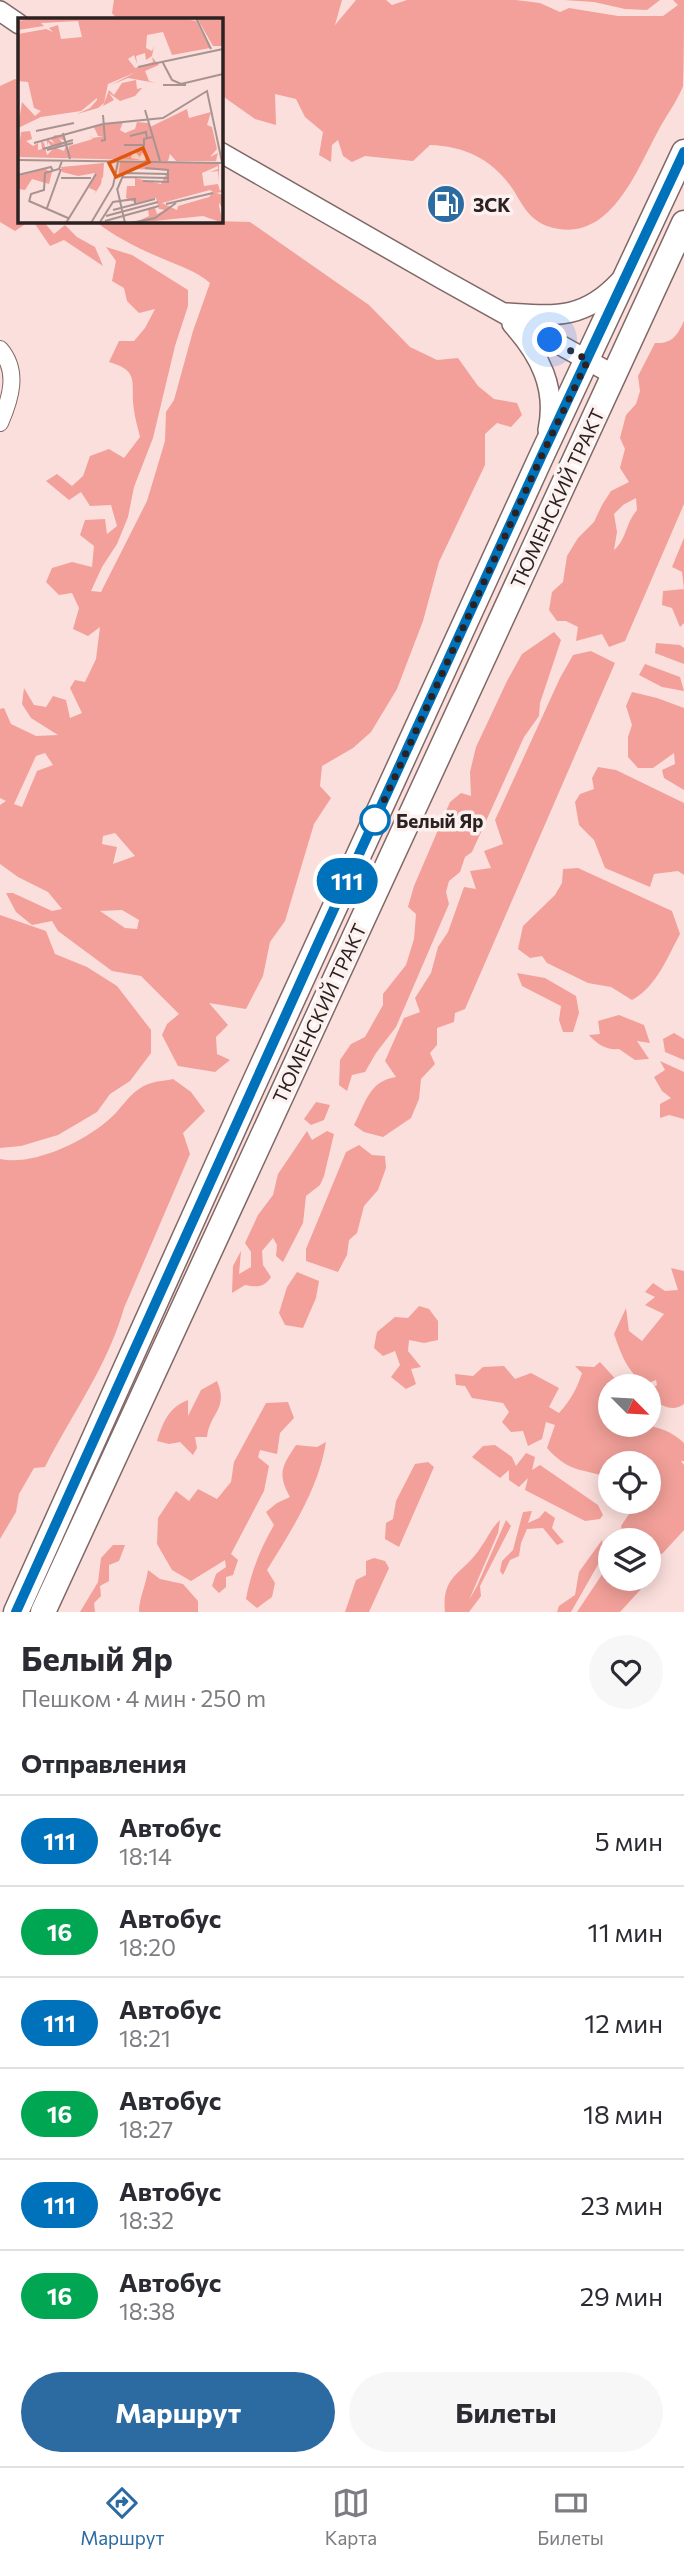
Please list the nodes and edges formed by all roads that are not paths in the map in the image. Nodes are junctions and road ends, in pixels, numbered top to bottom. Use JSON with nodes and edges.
{"nodes":[{"id":1,"x":0,"y":11,"type":"edge"},
{"id":2,"x":18,"y":23,"type":"edge"},
{"id":3,"x":684,"y":152,"type":"edge"},
{"id":4,"x":222,"y":153,"type":"edge"},
{"id":5,"x":684,"y":223,"type":"edge"},
{"id":6,"x":630,"y":269,"type":"junction"},
{"id":7,"x":502,"y":313,"type":"junction"},
{"id":8,"x":0,"y":349,"type":"edge"},
{"id":9,"x":588,"y":360,"type":"junction"},
{"id":10,"x":614,"y":374,"type":"junction"},
{"id":11,"x":0,"y":423,"type":"edge"},
{"id":12,"x":542,"y":455,"type":"junction"},
{"id":13,"x":16,"y":1612,"type":"edge"},
{"id":14,"x":43,"y":1612,"type":"edge"}],
"edges":[{"from":1,"to":2,"type":"street"},
{"from":3,"to":6,"type":"main road","name":"ТЮМЕНСКИЙ ТРАКТ"},
{"from":4,"to":7,"type":"street"},
{"from":5,"to":10,"type":"main road","name":"ТЮМЕНСКИЙ ТРАКТ"},
{"from":6,"to":7,"type":"street"},
{"from":6,"to":9,"type":"main road","name":"ТЮМЕНСКИЙ ТРАКТ"},
{"from":7,"to":9,"type":"street"},
{"from":7,"to":12,"type":"street"},
{"from":8,"to":11,"type":"street"},
{"from":9,"to":10,"type":"street"},
{"from":9,"to":12,"type":"main road","name":"ТЮМЕНСКИЙ ТРАКТ"},
{"from":10,"to":14,"type":"main road","name":"ТЮМЕНСКИЙ ТРАКТ"},
{"from":12,"to":13,"type":"main road","name":"ТЮМЕНСКИЙ ТРАКТ"}]}
